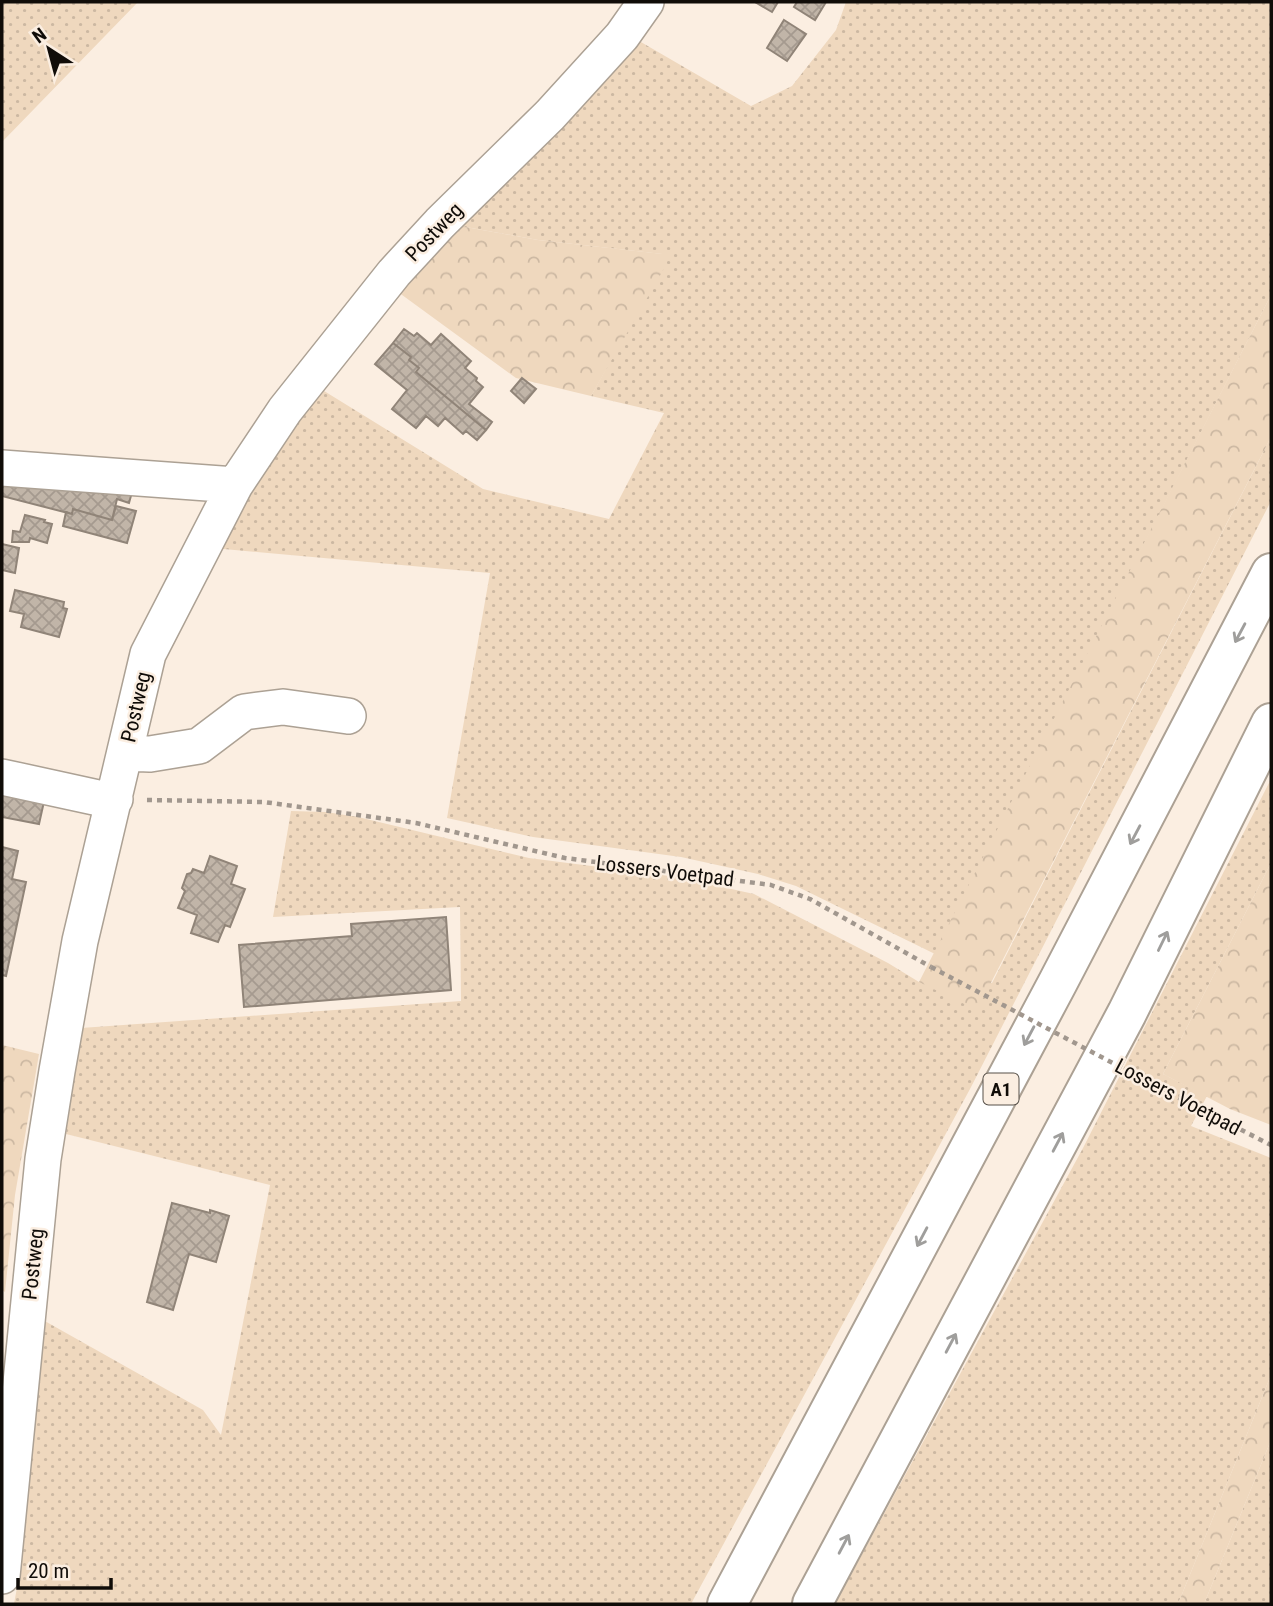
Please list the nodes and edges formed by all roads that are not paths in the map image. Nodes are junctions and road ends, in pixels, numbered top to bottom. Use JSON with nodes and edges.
{"nodes":[{"id":1,"x":646,"y":2,"type":"edge"},
{"id":2,"x":2,"y":467,"type":"edge"},
{"id":3,"x":235,"y":485,"type":"junction"},
{"id":4,"x":1271,"y":573,"type":"edge"},
{"id":5,"x":348,"y":716,"type":"dead end"},
{"id":6,"x":1271,"y":723,"type":"edge"},
{"id":7,"x":125,"y":753,"type":"junction"},
{"id":8,"x":2,"y":777,"type":"edge"},
{"id":9,"x":115,"y":799,"type":"junction"},
{"id":10,"x":2,"y":1576,"type":"edge"},
{"id":11,"x":727,"y":1604,"type":"edge"},
{"id":12,"x":812,"y":1604,"type":"edge"}],
"edges":[{"from":1,"to":3,"type":"street","name":"Postweg"},
{"from":2,"to":3,"type":"street"},
{"from":3,"to":7,"type":"street","name":"Postweg"},
{"from":4,"to":11,"type":"highway","number":"A1","one_way":true},
{"from":5,"to":7,"type":"street"},
{"from":12,"to":6,"type":"highway","one_way":true},
{"from":7,"to":9,"type":"street","name":"Postweg"},
{"from":8,"to":9,"type":"street"},
{"from":9,"to":10,"type":"street","name":"Postweg"}]}
